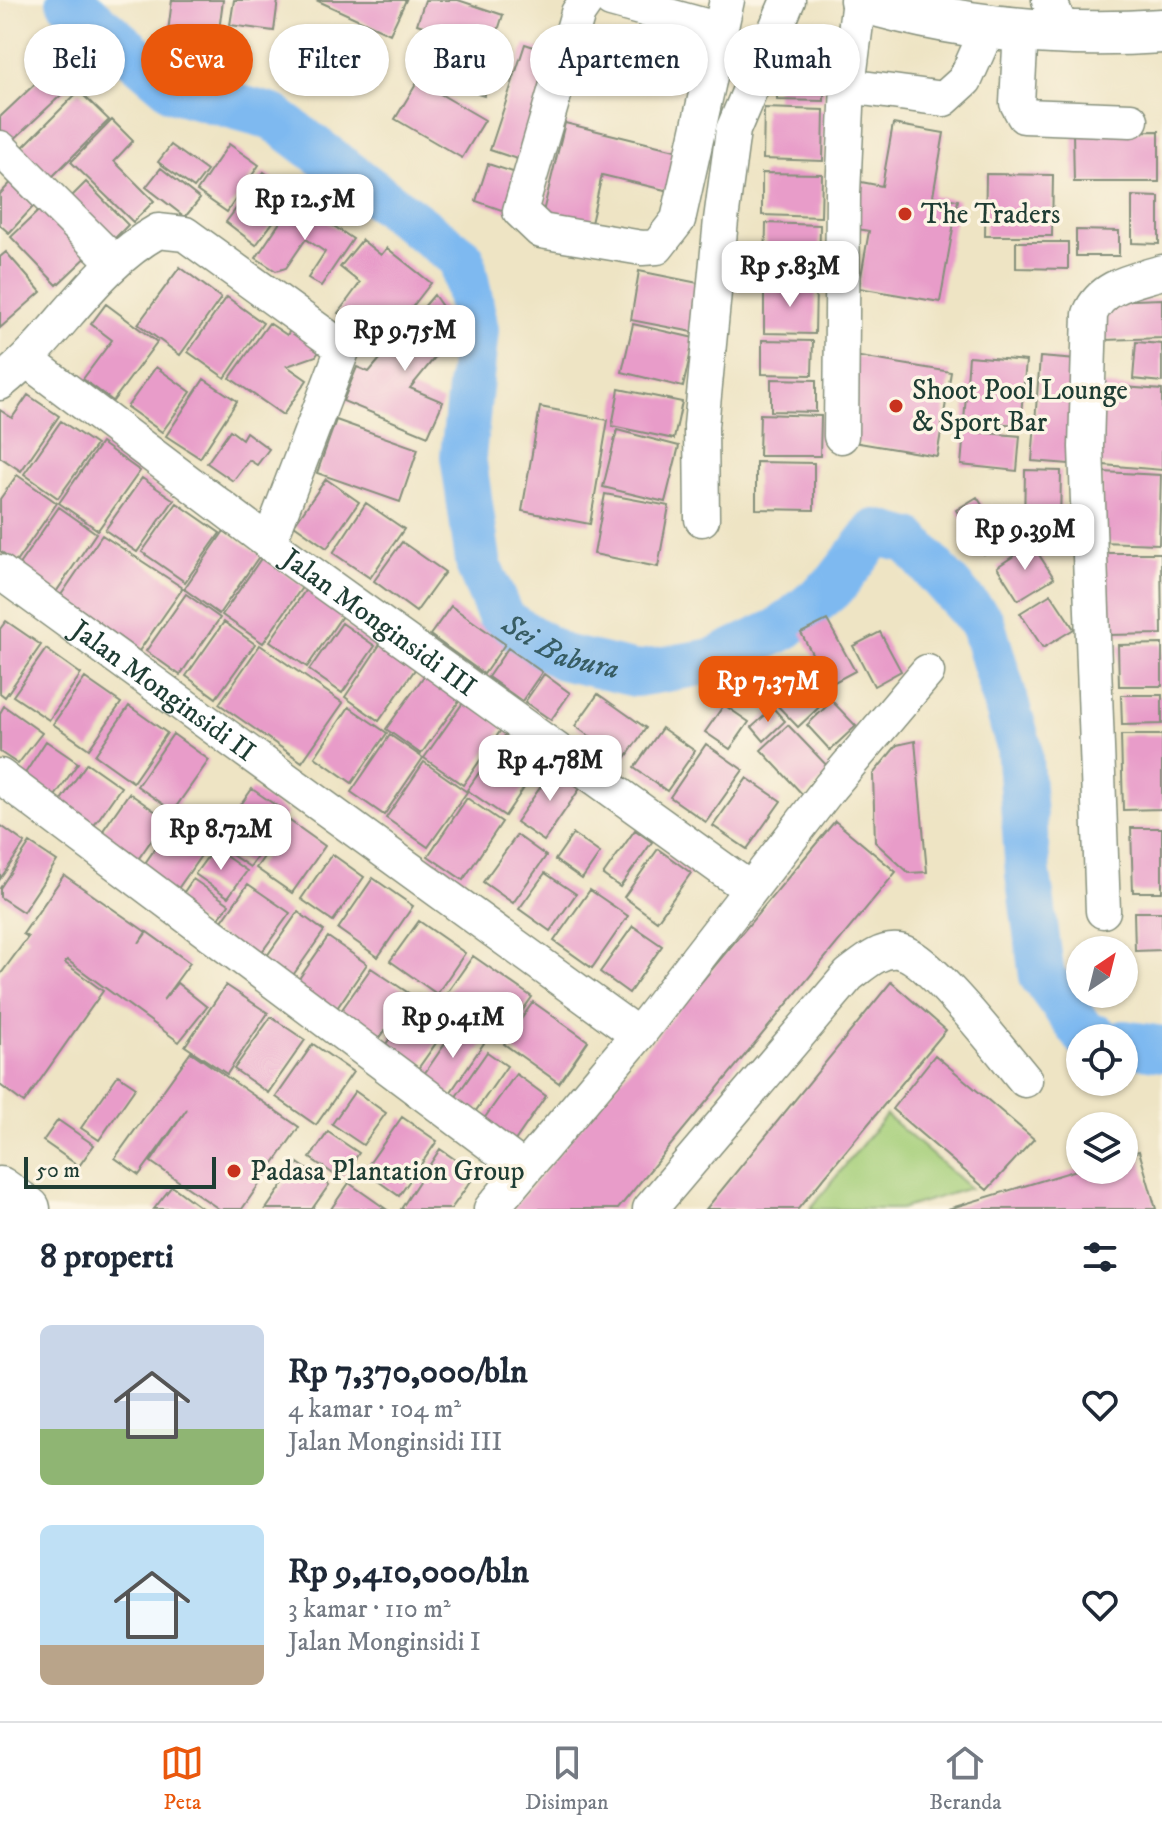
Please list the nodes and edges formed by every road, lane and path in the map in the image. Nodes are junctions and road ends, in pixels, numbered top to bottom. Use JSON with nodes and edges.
{"nodes":[{"id":1,"x":587,"y":0,"type":"edge"},
{"id":2,"x":611,"y":0,"type":"edge"},
{"id":3,"x":788,"y":0,"type":"edge"},
{"id":4,"x":860,"y":0,"type":"edge"},
{"id":5,"x":724,"y":15,"type":"edge"},
{"id":6,"x":1031,"y":22,"type":"edge"},
{"id":7,"x":857,"y":24,"type":"edge"},
{"id":8,"x":1162,"y":31,"type":"edge"},
{"id":9,"x":860,"y":88,"type":"edge"},
{"id":10,"x":848,"y":96,"type":"edge"},
{"id":11,"x":1131,"y":120,"type":"dead end"},
{"id":12,"x":0,"y":148,"type":"edge"},
{"id":13,"x":113,"y":261,"type":"junction"},
{"id":14,"x":1162,"y":272,"type":"edge"},
{"id":15,"x":28,"y":361,"type":"junction"},
{"id":16,"x":0,"y":383,"type":"edge"},
{"id":17,"x":841,"y":436,"type":"dead end"},
{"id":18,"x":702,"y":519,"type":"dead end"},
{"id":19,"x":269,"y":543,"type":"junction"},
{"id":20,"x":0,"y":572,"type":"edge"},
{"id":21,"x":927,"y":672,"type":"dead end"},
{"id":22,"x":0,"y":776,"type":"edge"},
{"id":23,"x":750,"y":889,"type":"junction"},
{"id":24,"x":1103,"y":911,"type":"dead end"},
{"id":25,"x":638,"y":1035,"type":"junction"},
{"id":26,"x":1025,"y":1080,"type":"dead end"},
{"id":27,"x":524,"y":1169,"type":"junction"},
{"id":28,"x":0,"y":1189,"type":"edge"},
{"id":29,"x":28,"y":1209,"type":"edge"},
{"id":30,"x":491,"y":1209,"type":"edge"},
{"id":31,"x":650,"y":1209,"type":"edge"}],
"edges":[{"from":1,"to":5,"type":"street"},
{"from":2,"to":5,"type":"street"},
{"from":3,"to":18,"type":"street"},
{"from":4,"to":6,"type":"main road"},
{"from":4,"to":7,"type":"street"},
{"from":6,"to":8,"type":"main road"},
{"from":6,"to":9,"type":"street"},
{"from":6,"to":11,"type":"street"},
{"from":10,"to":17,"type":"street"},
{"from":12,"to":13,"type":"street"},
{"from":13,"to":15,"type":"street"},
{"from":13,"to":19,"type":"street"},
{"from":14,"to":24,"type":"street"},
{"from":15,"to":16,"type":"street"},
{"from":15,"to":19,"type":"street","name":"Jalan Monginsidi III"},
{"from":19,"to":23,"type":"street","name":"Jalan Monginsidi III"},
{"from":20,"to":25,"type":"street","name":"Jalan Monginsidi II"},
{"from":21,"to":23,"type":"street"},
{"from":22,"to":27,"type":"street"},
{"from":23,"to":25,"type":"street"},
{"from":25,"to":27,"type":"street"},
{"from":26,"to":31,"type":"street"},
{"from":27,"to":30,"type":"street"},
{"from":28,"to":29,"type":"main road"}]}
